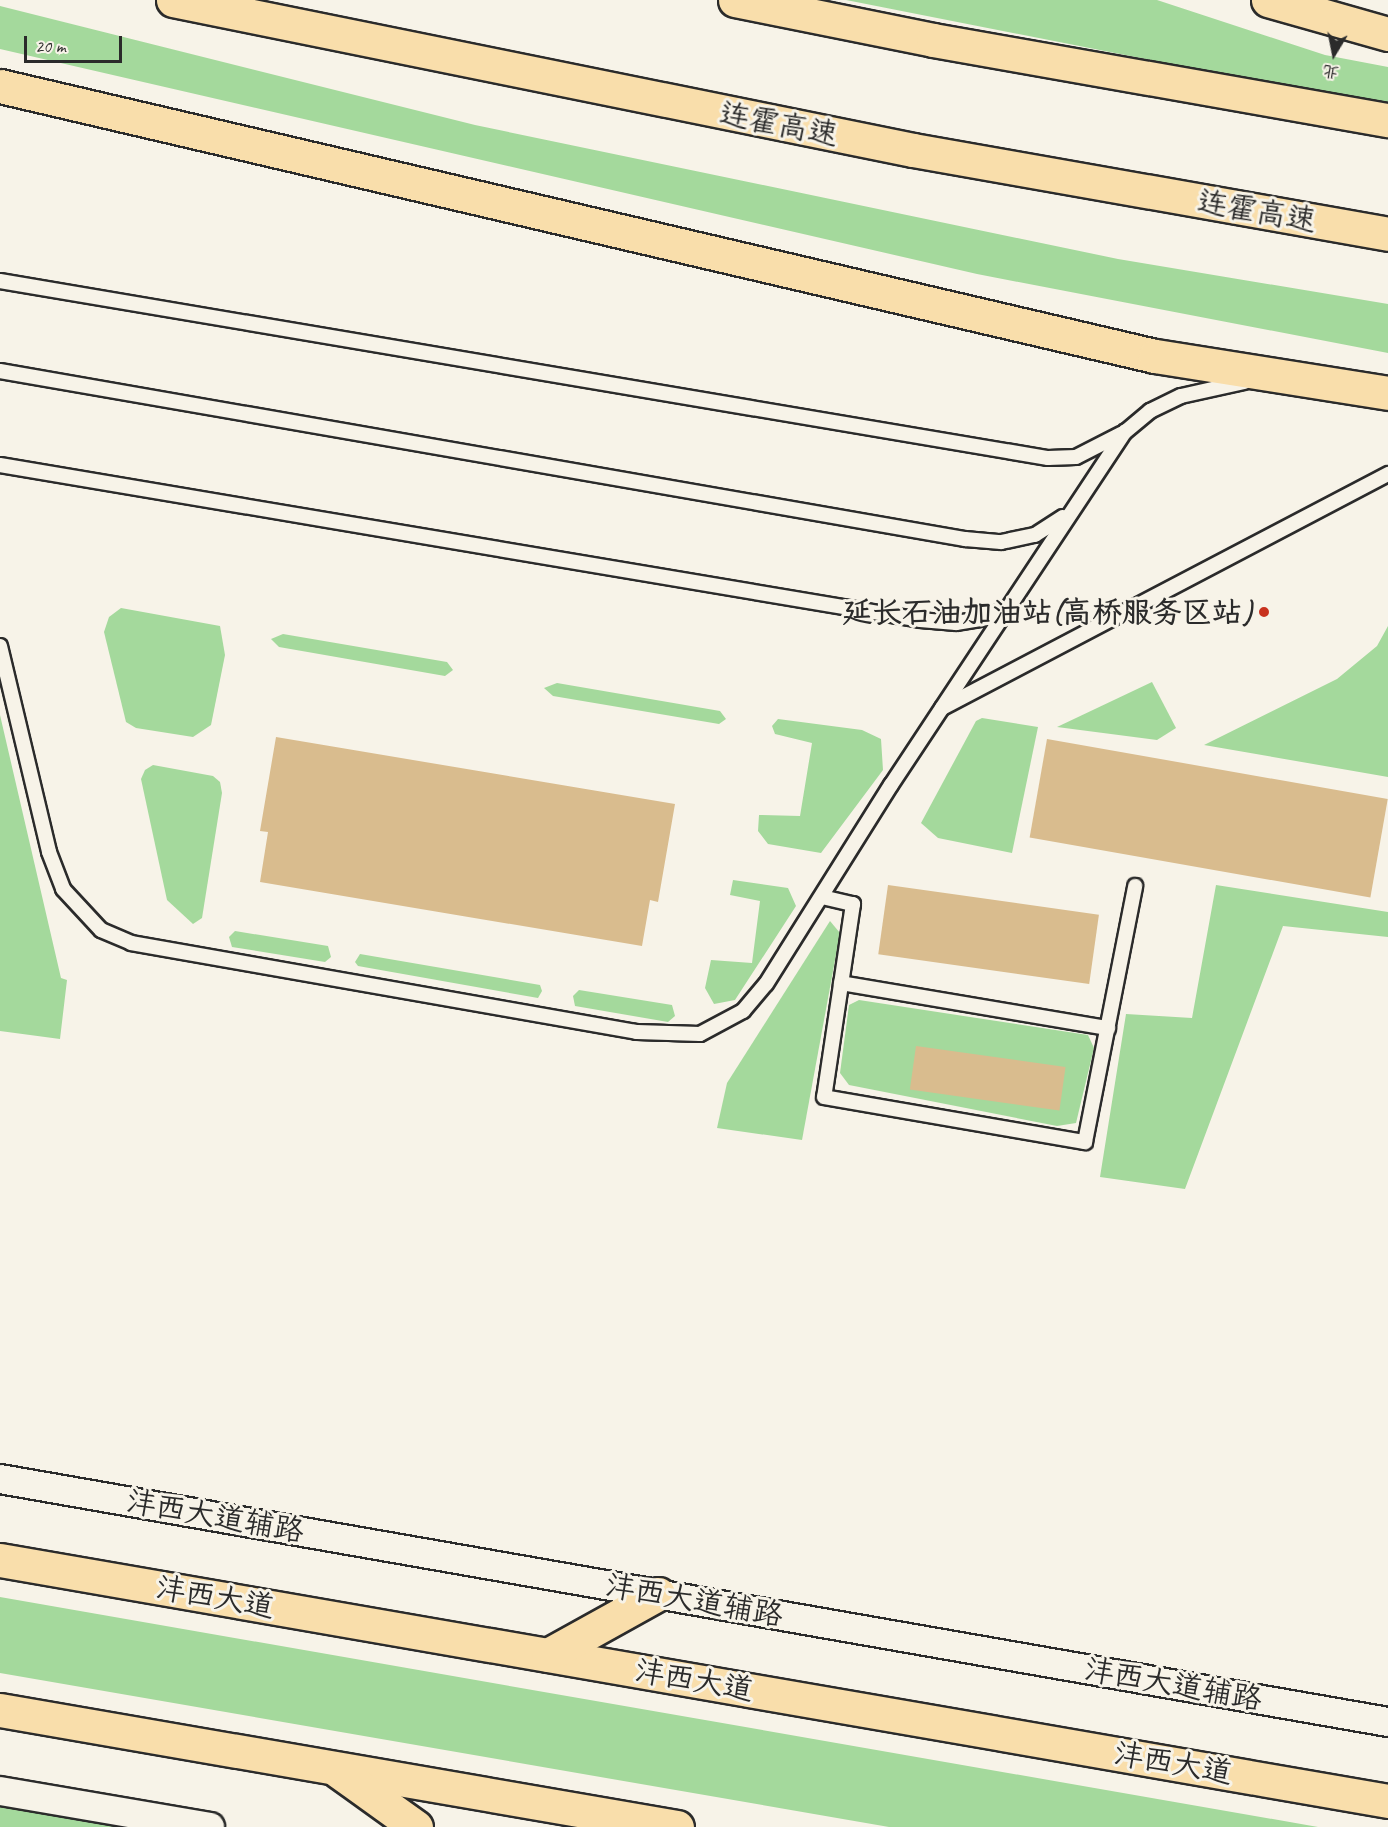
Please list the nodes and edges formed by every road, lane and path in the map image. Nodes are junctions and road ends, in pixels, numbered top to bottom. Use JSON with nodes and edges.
{"nodes":[{"id":1,"x":174,"y":0,"type":"edge"},
{"id":2,"x":735,"y":0,"type":"edge"},
{"id":3,"x":1268,"y":0,"type":"edge"},
{"id":4,"x":1316,"y":9,"type":"edge"},
{"id":5,"x":1388,"y":34,"type":"edge"},
{"id":6,"x":0,"y":86,"type":"edge"},
{"id":7,"x":1388,"y":120,"type":"edge"},
{"id":8,"x":1388,"y":234,"type":"edge"},
{"id":9,"x":0,"y":280,"type":"edge"},
{"id":10,"x":0,"y":371,"type":"edge"},
{"id":11,"x":1284,"y":376,"type":"junction"},
{"id":12,"x":1388,"y":393,"type":"edge"},
{"id":13,"x":1125,"y":432,"type":"junction"},
{"id":14,"x":0,"y":465,"type":"edge"},
{"id":15,"x":1388,"y":474,"type":"edge"},
{"id":16,"x":1068,"y":514,"type":"junction"},
{"id":17,"x":1007,"y":608,"type":"junction"},
{"id":18,"x":0,"y":646,"type":"edge"},
{"id":19,"x":940,"y":709,"type":"junction"},
{"id":20,"x":1135,"y":886,"type":"dead end"},
{"id":21,"x":822,"y":897,"type":"junction"},
{"id":22,"x":841,"y":983,"type":"junction"},
{"id":23,"x":1108,"y":1028,"type":"junction"},
{"id":24,"x":0,"y":1479,"type":"edge"},
{"id":25,"x":0,"y":1560,"type":"edge"},
{"id":26,"x":658,"y":1594,"type":"junction"},
{"id":27,"x":548,"y":1655,"type":"junction"},
{"id":28,"x":0,"y":1710,"type":"edge"},
{"id":29,"x":1388,"y":1722,"type":"edge"},
{"id":30,"x":332,"y":1767,"type":"junction"},
{"id":31,"x":0,"y":1791,"type":"edge"},
{"id":32,"x":1388,"y":1801,"type":"edge"},
{"id":33,"x":210,"y":1827,"type":"edge"},
{"id":34,"x":416,"y":1827,"type":"edge"},
{"id":35,"x":677,"y":1827,"type":"edge"}],
"edges":[{"from":1,"to":8,"type":"main road","name":"连霍高速"},
{"from":2,"to":7,"type":"main road"},
{"from":3,"to":4,"type":"main road"},
{"from":4,"to":5,"type":"main road"},
{"from":6,"to":11,"type":"main road"},
{"from":9,"to":13,"type":"lane"},
{"from":10,"to":16,"type":"lane"},
{"from":11,"to":12,"type":"main road"},
{"from":11,"to":13,"type":"lane"},
{"from":13,"to":16,"type":"lane"},
{"from":14,"to":17,"type":"lane"},
{"from":15,"to":19,"type":"lane"},
{"from":16,"to":17,"type":"lane"},
{"from":17,"to":19,"type":"lane"},
{"from":18,"to":21,"type":"lane"},
{"from":19,"to":21,"type":"lane"},
{"from":20,"to":23,"type":"lane"},
{"from":21,"to":22,"type":"lane"},
{"from":22,"to":23,"type":"lane"},
{"from":22,"to":23,"type":"lane"},
{"from":24,"to":26,"type":"street","name":"沣西大道辅路"},
{"from":25,"to":27,"type":"main road","name":"沣西大道"},
{"from":26,"to":27,"type":"main road"},
{"from":26,"to":29,"type":"street","name":"沣西大道辅路"},
{"from":27,"to":32,"type":"main road","name":"沣西大道"},
{"from":28,"to":30,"type":"main road"},
{"from":30,"to":34,"type":"main road"},
{"from":30,"to":35,"type":"main road"},
{"from":31,"to":33,"type":"street"}]}
